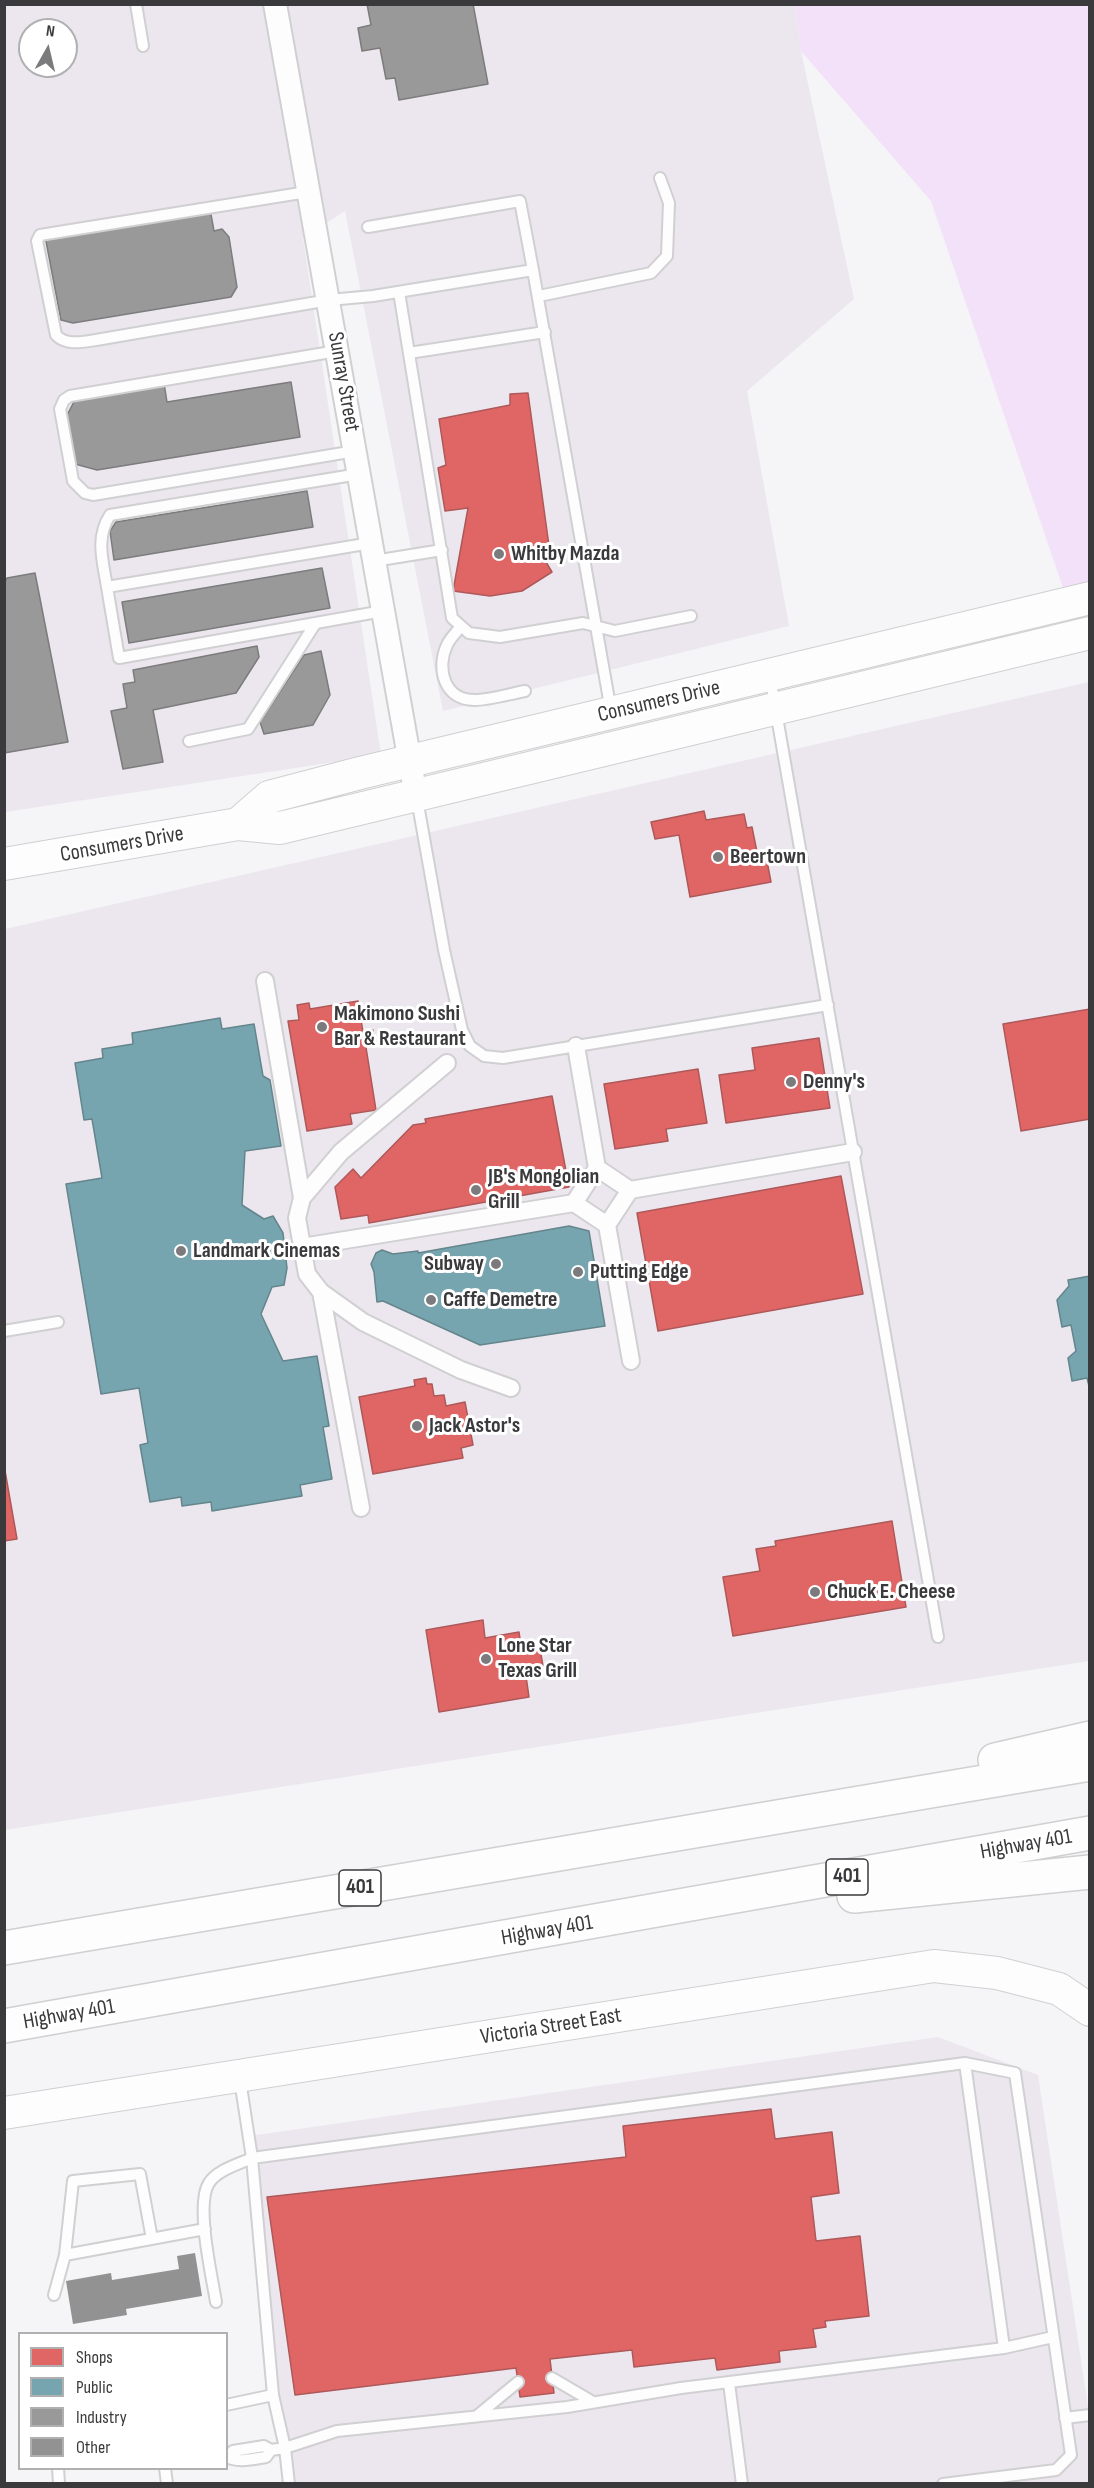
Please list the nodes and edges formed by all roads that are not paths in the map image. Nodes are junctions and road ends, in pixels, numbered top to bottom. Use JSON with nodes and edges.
{"nodes":[{"id":1,"x":136,"y":4,"type":"edge"},
{"id":2,"x":275,"y":4,"type":"edge"},
{"id":3,"x":143,"y":45,"type":"dead end"},
{"id":4,"x":660,"y":178,"type":"dead end"},
{"id":5,"x":307,"y":192,"type":"junction"},
{"id":6,"x":368,"y":226,"type":"dead end"},
{"id":7,"x":533,"y":270,"type":"junction"},
{"id":8,"x":399,"y":292,"type":"junction"},
{"id":9,"x":539,"y":296,"type":"junction"},
{"id":10,"x":329,"y":300,"type":"junction"},
{"id":11,"x":545,"y":332,"type":"junction"},
{"id":12,"x":338,"y":351,"type":"junction"},
{"id":13,"x":410,"y":352,"type":"junction"},
{"id":14,"x":355,"y":451,"type":"junction"},
{"id":15,"x":360,"y":474,"type":"junction"},
{"id":16,"x":442,"y":550,"type":"junction"},
{"id":17,"x":373,"y":552,"type":"junction"},
{"id":18,"x":107,"y":587,"type":"junction"},
{"id":19,"x":1089,"y":598,"type":"edge"},
{"id":20,"x":383,"y":611,"type":"junction"},
{"id":21,"x":692,"y":616,"type":"dead end"},
{"id":22,"x":315,"y":624,"type":"junction"},
{"id":23,"x":461,"y":626,"type":"junction"},
{"id":24,"x":597,"y":627,"type":"junction"},
{"id":25,"x":1089,"y":633,"type":"edge"},
{"id":26,"x":770,"y":677,"type":"junction"},
{"id":27,"x":525,"y":691,"type":"dead end"},
{"id":28,"x":776,"y":709,"type":"junction"},
{"id":29,"x":612,"y":713,"type":"junction"},
{"id":30,"x":189,"y":741,"type":"dead end"},
{"id":31,"x":410,"y":761,"type":"junction"},
{"id":32,"x":416,"y":796,"type":"junction"},
{"id":33,"x":238,"y":824,"type":"junction"},
{"id":34,"x":4,"y":864,"type":"edge"},
{"id":35,"x":265,"y":981,"type":"dead end"},
{"id":36,"x":828,"y":1005,"type":"junction"},
{"id":37,"x":576,"y":1046,"type":"junction"},
{"id":38,"x":447,"y":1063,"type":"dead end"},
{"id":39,"x":853,"y":1152,"type":"junction"},
{"id":40,"x":597,"y":1168,"type":"junction"},
{"id":41,"x":630,"y":1190,"type":"junction"},
{"id":42,"x":302,"y":1198,"type":"junction"},
{"id":43,"x":574,"y":1203,"type":"junction"},
{"id":44,"x":607,"y":1224,"type":"junction"},
{"id":45,"x":302,"y":1247,"type":"junction"},
{"id":46,"x":321,"y":1292,"type":"junction"},
{"id":47,"x":58,"y":1322,"type":"dead end"},
{"id":48,"x":4,"y":1331,"type":"edge"},
{"id":49,"x":632,"y":1361,"type":"dead end"},
{"id":50,"x":511,"y":1388,"type":"dead end"},
{"id":51,"x":361,"y":1508,"type":"dead end"},
{"id":52,"x":938,"y":1637,"type":"dead end"},
{"id":53,"x":1089,"y":1738,"type":"edge"},
{"id":54,"x":1089,"y":1764,"type":"edge"},
{"id":55,"x":716,"y":1828,"type":"junction"},
{"id":56,"x":1089,"y":1833,"type":"edge"},
{"id":57,"x":1089,"y":1872,"type":"edge"},
{"id":58,"x":604,"y":1921,"type":"junction"},
{"id":59,"x":4,"y":1948,"type":"edge"},
{"id":60,"x":1089,"y":2010,"type":"edge"},
{"id":61,"x":4,"y":2026,"type":"edge"},
{"id":62,"x":965,"y":2063,"type":"junction"},
{"id":63,"x":240,"y":2076,"type":"junction"},
{"id":64,"x":4,"y":2113,"type":"edge"},
{"id":65,"x":252,"y":2158,"type":"junction"},
{"id":66,"x":205,"y":2229,"type":"junction"},
{"id":67,"x":152,"y":2239,"type":"junction"},
{"id":68,"x":65,"y":2255,"type":"junction"},
{"id":69,"x":54,"y":2295,"type":"dead end"},
{"id":70,"x":216,"y":2302,"type":"dead end"},
{"id":71,"x":1053,"y":2337,"type":"junction"},
{"id":72,"x":1004,"y":2348,"type":"junction"},
{"id":73,"x":552,"y":2378,"type":"dead end"},
{"id":74,"x":518,"y":2382,"type":"dead end"},
{"id":75,"x":729,"y":2383,"type":"junction"},
{"id":76,"x":273,"y":2395,"type":"junction"},
{"id":77,"x":593,"y":2402,"type":"junction"},
{"id":78,"x":228,"y":2405,"type":"edge"},
{"id":79,"x":1089,"y":2415,"type":"edge"},
{"id":80,"x":478,"y":2416,"type":"junction"},
{"id":81,"x":1065,"y":2418,"type":"junction"},
{"id":82,"x":285,"y":2448,"type":"junction"},
{"id":83,"x":228,"y":2456,"type":"edge"},
{"id":84,"x":289,"y":2484,"type":"edge"},
{"id":85,"x":742,"y":2484,"type":"edge"},
{"id":86,"x":943,"y":2484,"type":"edge"}],
"edges":[{"from":1,"to":3,"type":"lane"},
{"from":2,"to":5,"type":"street","name":"Sunray Street"},
{"from":4,"to":9,"type":"lane"},
{"from":5,"to":10,"type":"street","name":"Sunray Street"},
{"from":5,"to":10,"type":"lane"},
{"from":6,"to":7,"type":"lane"},
{"from":7,"to":8,"type":"lane"},
{"from":7,"to":9,"type":"lane"},
{"from":8,"to":10,"type":"lane"},
{"from":8,"to":13,"type":"lane"},
{"from":9,"to":11,"type":"lane"},
{"from":10,"to":12,"type":"street","name":"Sunray Street"},
{"from":11,"to":13,"type":"lane"},
{"from":11,"to":24,"type":"lane"},
{"from":12,"to":14,"type":"street","name":"Sunray Street"},
{"from":12,"to":14,"type":"lane"},
{"from":13,"to":16,"type":"lane"},
{"from":14,"to":15,"type":"street","name":"Sunray Street"},
{"from":15,"to":17,"type":"street","name":"Sunray Street"},
{"from":15,"to":18,"type":"lane"},
{"from":16,"to":17,"type":"lane"},
{"from":16,"to":23,"type":"lane"},
{"from":17,"to":18,"type":"lane"},
{"from":17,"to":20,"type":"street","name":"Sunray Street"},
{"from":18,"to":22,"type":"lane"},
{"from":19,"to":26,"type":"main road","name":"Consumers Drive"},
{"from":20,"to":22,"type":"lane"},
{"from":20,"to":31,"type":"street","name":"Sunray Street"},
{"from":21,"to":24,"type":"lane"},
{"from":22,"to":30,"type":"lane"},
{"from":23,"to":24,"type":"lane"},
{"from":23,"to":27,"type":"lane"},
{"from":24,"to":29,"type":"lane"},
{"from":25,"to":28,"type":"main road","name":"Consumers Drive"},
{"from":26,"to":28,"type":"lane"},
{"from":26,"to":29,"type":"main road","name":"Consumers Drive"},
{"from":28,"to":32,"type":"main road","name":"Consumers Drive"},
{"from":28,"to":36,"type":"lane"},
{"from":29,"to":31,"type":"main road","name":"Consumers Drive"},
{"from":31,"to":32,"type":"street","name":"Sunray Street"},
{"from":31,"to":33,"type":"main road","name":"Consumers Drive"},
{"from":32,"to":33,"type":"main road","name":"Consumers Drive"},
{"from":32,"to":37,"type":"lane"},
{"from":33,"to":34,"type":"main road","name":"Consumers Drive"},
{"from":35,"to":42,"type":"street"},
{"from":36,"to":37,"type":"lane"},
{"from":36,"to":39,"type":"lane"},
{"from":37,"to":40,"type":"street"},
{"from":38,"to":42,"type":"street"},
{"from":39,"to":41,"type":"street"},
{"from":39,"to":52,"type":"lane"},
{"from":40,"to":41,"type":"street"},
{"from":40,"to":43,"type":"street"},
{"from":41,"to":44,"type":"street"},
{"from":42,"to":45,"type":"street"},
{"from":43,"to":44,"type":"street"},
{"from":43,"to":45,"type":"street"},
{"from":44,"to":49,"type":"street"},
{"from":45,"to":46,"type":"street"},
{"from":46,"to":50,"type":"street"},
{"from":46,"to":51,"type":"street"},
{"from":47,"to":48,"type":"lane"},
{"from":53,"to":55,"type":"highway"},
{"from":54,"to":55,"type":"highway","number":"401"},
{"from":55,"to":59,"type":"highway","number":"401"},
{"from":56,"to":58,"type":"highway","name":"Highway 401","number":"401"},
{"from":57,"to":58,"type":"highway"},
{"from":58,"to":61,"type":"highway","name":"Highway 401","number":"401"},
{"from":60,"to":63,"type":"main road","name":"Victoria Street East"},
{"from":62,"to":65,"type":"lane"},
{"from":62,"to":71,"type":"lane"},
{"from":62,"to":72,"type":"lane"},
{"from":63,"to":64,"type":"main road","name":"Victoria Street East"},
{"from":63,"to":65,"type":"lane"},
{"from":65,"to":66,"type":"lane"},
{"from":65,"to":76,"type":"lane"},
{"from":66,"to":67,"type":"lane"},
{"from":66,"to":70,"type":"lane"},
{"from":67,"to":68,"type":"lane"},
{"from":67,"to":68,"type":"lane"},
{"from":68,"to":69,"type":"lane"},
{"from":71,"to":72,"type":"lane"},
{"from":71,"to":81,"type":"lane"},
{"from":72,"to":75,"type":"lane"},
{"from":73,"to":77,"type":"lane"},
{"from":74,"to":80,"type":"lane"},
{"from":75,"to":77,"type":"lane"},
{"from":75,"to":85,"type":"lane"},
{"from":76,"to":78,"type":"lane"},
{"from":76,"to":82,"type":"lane"},
{"from":77,"to":80,"type":"lane"},
{"from":79,"to":81,"type":"lane"},
{"from":80,"to":82,"type":"lane"},
{"from":81,"to":86,"type":"lane"},
{"from":82,"to":83,"type":"lane"},
{"from":82,"to":84,"type":"lane"}]}
